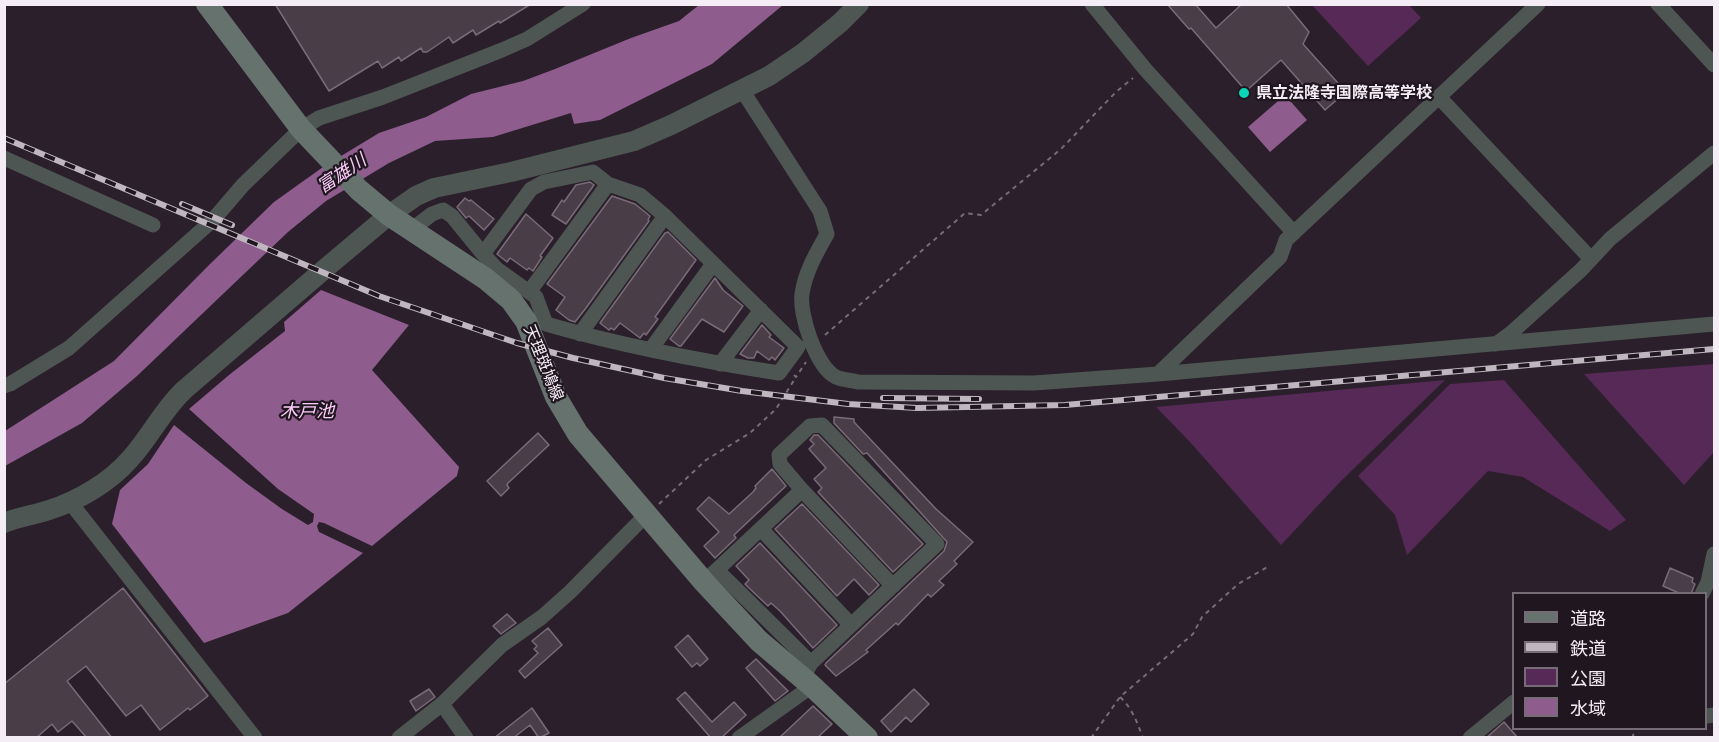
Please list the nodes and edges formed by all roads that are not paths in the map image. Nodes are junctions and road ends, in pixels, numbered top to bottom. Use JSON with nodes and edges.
{"nodes":[{"id":1,"x":207,"y":4,"type":"edge"},
{"id":2,"x":583,"y":4,"type":"edge"},
{"id":3,"x":859,"y":4,"type":"edge"},
{"id":4,"x":1092,"y":4,"type":"edge"},
{"id":5,"x":1538,"y":4,"type":"edge"},
{"id":6,"x":1658,"y":4,"type":"edge"},
{"id":7,"x":1714,"y":66,"type":"edge"},
{"id":8,"x":742,"y":90,"type":"junction"},
{"id":9,"x":1439,"y":97,"type":"junction"},
{"id":10,"x":304,"y":132,"type":"junction"},
{"id":11,"x":1714,"y":153,"type":"edge"},
{"id":12,"x":4,"y":158,"type":"edge"},
{"id":13,"x":608,"y":184,"type":"junction"},
{"id":14,"x":382,"y":210,"type":"junction"},
{"id":15,"x":665,"y":216,"type":"junction"},
{"id":16,"x":153,"y":225,"type":"dead end"},
{"id":17,"x":411,"y":230,"type":"junction"},
{"id":18,"x":1294,"y":233,"type":"junction"},
{"id":19,"x":483,"y":254,"type":"junction"},
{"id":20,"x":1591,"y":259,"type":"junction"},
{"id":21,"x":713,"y":264,"type":"junction"},
{"id":22,"x":529,"y":292,"type":"junction"},
{"id":23,"x":761,"y":310,"type":"junction"},
{"id":24,"x":1714,"y":324,"type":"edge"},
{"id":25,"x":580,"y":334,"type":"junction"},
{"id":26,"x":1496,"y":344,"type":"junction"},
{"id":27,"x":651,"y":349,"type":"junction"},
{"id":28,"x":720,"y":364,"type":"junction"},
{"id":29,"x":1158,"y":374,"type":"junction"},
{"id":30,"x":4,"y":386,"type":"edge"},
{"id":31,"x":802,"y":490,"type":"junction"},
{"id":32,"x":70,"y":502,"type":"junction"},
{"id":33,"x":646,"y":515,"type":"junction"},
{"id":34,"x":4,"y":523,"type":"edge"},
{"id":35,"x":761,"y":529,"type":"junction"},
{"id":36,"x":1714,"y":554,"type":"edge"},
{"id":37,"x":711,"y":576,"type":"junction"},
{"id":38,"x":892,"y":586,"type":"junction"},
{"id":39,"x":1708,"y":587,"type":"edge"},
{"id":40,"x":851,"y":625,"type":"junction"},
{"id":41,"x":808,"y":676,"type":"junction"},
{"id":42,"x":442,"y":704,"type":"junction"},
{"id":43,"x":1512,"y":704,"type":"edge"},
{"id":44,"x":255,"y":738,"type":"edge"},
{"id":45,"x":399,"y":738,"type":"edge"},
{"id":46,"x":466,"y":738,"type":"edge"},
{"id":47,"x":738,"y":738,"type":"edge"},
{"id":48,"x":867,"y":738,"type":"edge"},
{"id":49,"x":1470,"y":738,"type":"edge"}],
"edges":[{"from":1,"to":10,"type":"main road","name":"天理斑鳩線"},
{"from":2,"to":10,"type":"street"},
{"from":3,"to":8,"type":"street"},
{"from":4,"to":18,"type":"street"},
{"from":5,"to":9,"type":"street"},
{"from":6,"to":7,"type":"street"},
{"from":8,"to":14,"type":"street"},
{"from":8,"to":29,"type":"street"},
{"from":9,"to":18,"type":"street"},
{"from":9,"to":20,"type":"street"},
{"from":10,"to":14,"type":"main road","name":"天理斑鳩線"},
{"from":10,"to":30,"type":"street"},
{"from":11,"to":20,"type":"street"},
{"from":12,"to":16,"type":"street"},
{"from":13,"to":15,"type":"street"},
{"from":13,"to":19,"type":"street"},
{"from":13,"to":22,"type":"street"},
{"from":14,"to":17,"type":"main road","name":"天理斑鳩線"},
{"from":14,"to":32,"type":"street"},
{"from":15,"to":21,"type":"street"},
{"from":15,"to":25,"type":"street"},
{"from":17,"to":19,"type":"street"},
{"from":17,"to":33,"type":"main road","name":"天理斑鳩線"},
{"from":18,"to":29,"type":"street"},
{"from":19,"to":22,"type":"street"},
{"from":20,"to":26,"type":"street"},
{"from":21,"to":23,"type":"street"},
{"from":21,"to":27,"type":"street"},
{"from":22,"to":25,"type":"street"},
{"from":23,"to":28,"type":"street"},
{"from":23,"to":28,"type":"street"},
{"from":24,"to":26,"type":"street"},
{"from":25,"to":27,"type":"street"},
{"from":26,"to":29,"type":"street"},
{"from":27,"to":28,"type":"street"},
{"from":31,"to":35,"type":"street"},
{"from":31,"to":38,"type":"street"},
{"from":31,"to":38,"type":"street"},
{"from":32,"to":34,"type":"street"},
{"from":32,"to":44,"type":"street"},
{"from":33,"to":37,"type":"main road","name":"天理斑鳩線"},
{"from":33,"to":42,"type":"street"},
{"from":35,"to":37,"type":"street"},
{"from":35,"to":40,"type":"street"},
{"from":36,"to":39,"type":"street"},
{"from":37,"to":41,"type":"main road","name":"天理斑鳩線"},
{"from":38,"to":40,"type":"street"},
{"from":40,"to":41,"type":"street"},
{"from":41,"to":47,"type":"street"},
{"from":41,"to":48,"type":"main road","name":"天理斑鳩線"},
{"from":42,"to":45,"type":"street"},
{"from":42,"to":46,"type":"street"},
{"from":43,"to":49,"type":"street"}]}
